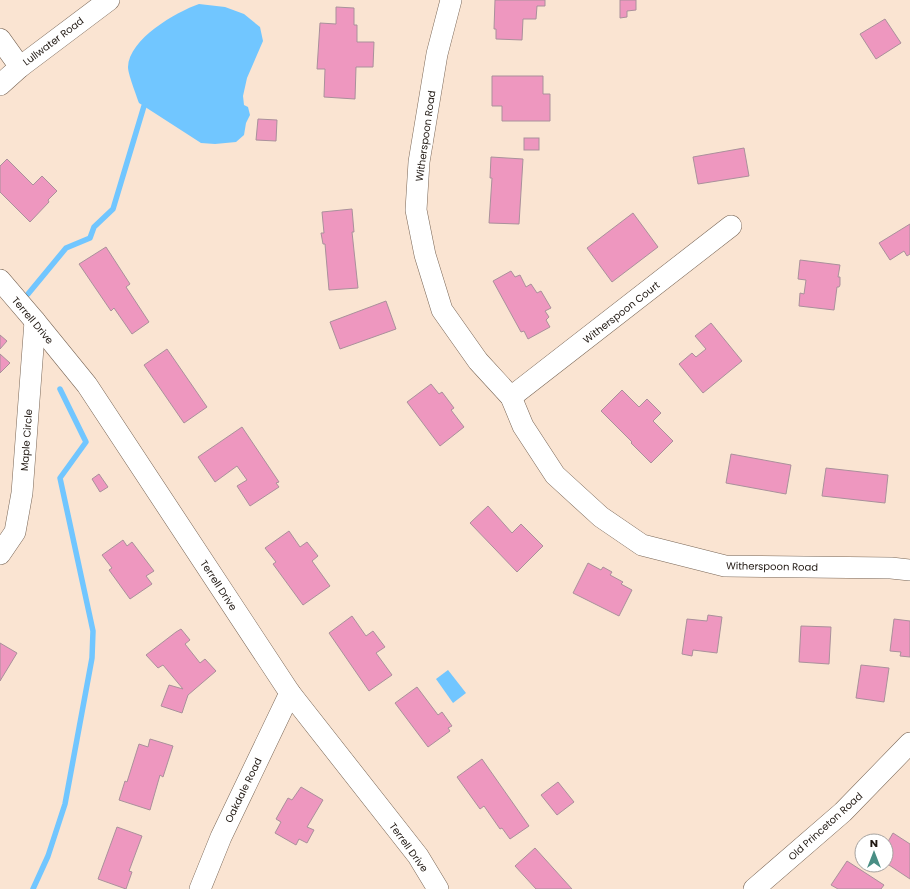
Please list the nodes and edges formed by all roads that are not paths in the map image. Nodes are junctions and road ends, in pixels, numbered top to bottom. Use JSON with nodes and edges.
{"nodes":[{"id":1,"x":109,"y":0,"type":"edge"},
{"id":2,"x":451,"y":0,"type":"edge"},
{"id":3,"x":0,"y":39,"type":"edge"},
{"id":4,"x":20,"y":67,"type":"junction"},
{"id":5,"x":0,"y":85,"type":"edge"},
{"id":6,"x":730,"y":226,"type":"dead end"},
{"id":7,"x":0,"y":280,"type":"edge"},
{"id":8,"x":35,"y":321,"type":"junction"},
{"id":9,"x":511,"y":397,"type":"junction"},
{"id":10,"x":0,"y":554,"type":"edge"},
{"id":11,"x":910,"y":570,"type":"edge"},
{"id":12,"x":290,"y":693,"type":"junction"},
{"id":13,"x":910,"y":743,"type":"edge"},
{"id":14,"x":200,"y":889,"type":"edge"},
{"id":15,"x":438,"y":889,"type":"edge"},
{"id":16,"x":754,"y":889,"type":"edge"}],
"edges":[{"from":1,"to":4,"type":"street","name":"Lullwater Road"},
{"from":2,"to":9,"type":"street","name":"Witherspoon Road"},
{"from":3,"to":4,"type":"street"},
{"from":4,"to":5,"type":"street","name":"Lullwater Road"},
{"from":6,"to":9,"type":"street","name":"Witherspoon Court"},
{"from":7,"to":8,"type":"street","name":"Terrell Drive"},
{"from":8,"to":10,"type":"street","name":"Maple Circle"},
{"from":8,"to":12,"type":"street","name":"Terrell Drive"},
{"from":9,"to":11,"type":"street","name":"Witherspoon Road"},
{"from":12,"to":14,"type":"street","name":"Oakdale Road"},
{"from":12,"to":15,"type":"street","name":"Terrell Drive"},
{"from":13,"to":16,"type":"street","name":"Old Princeton Road"}]}
